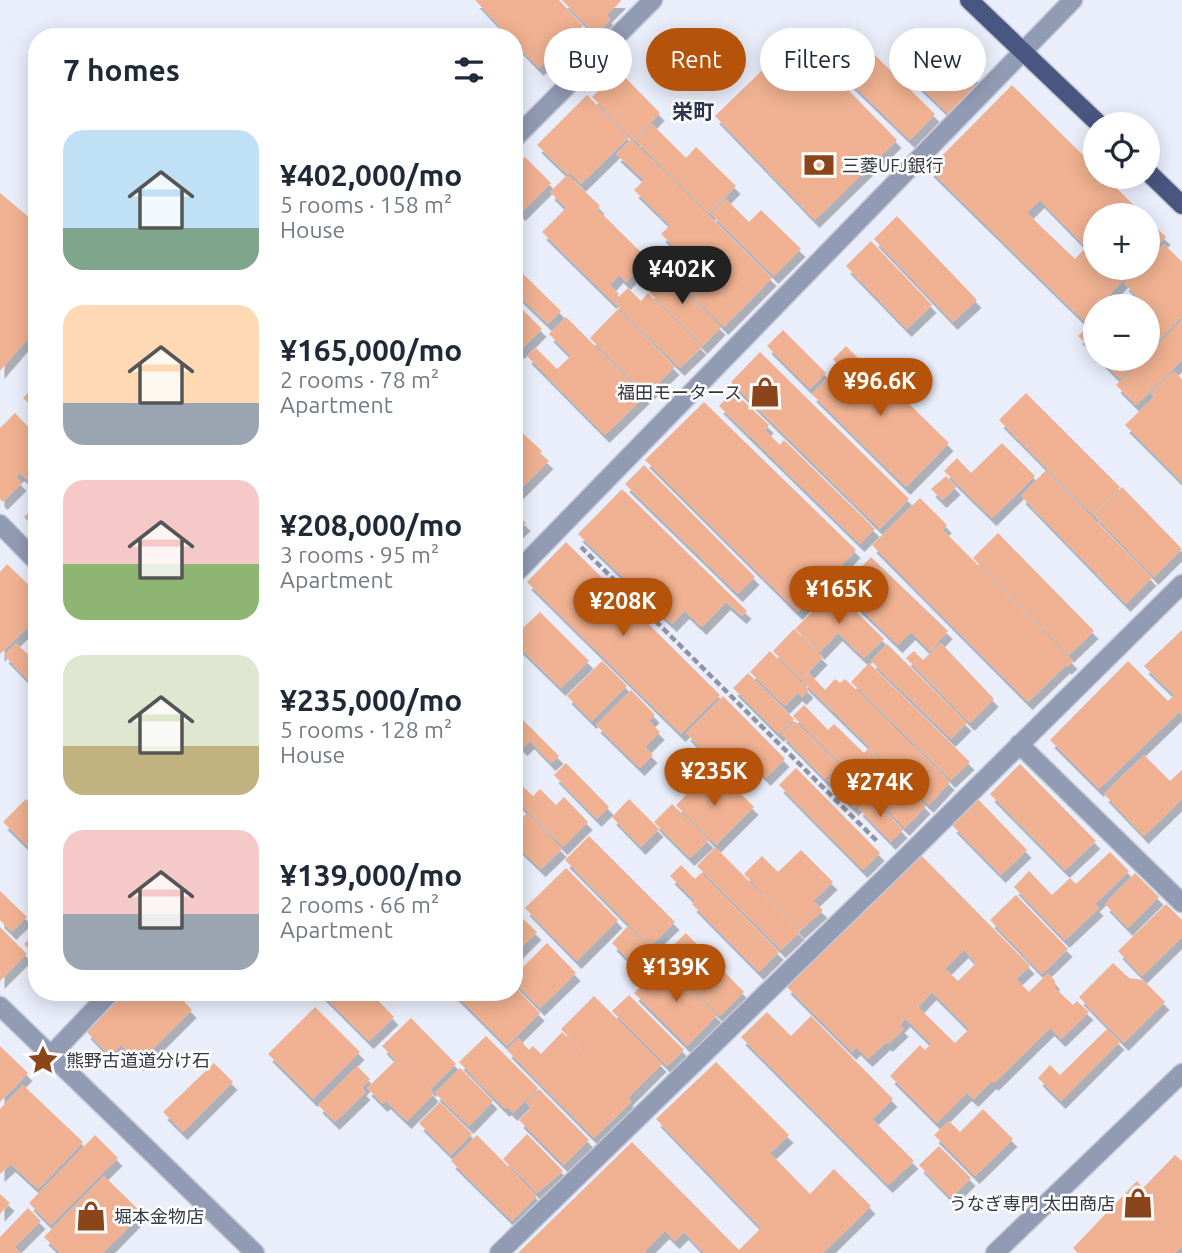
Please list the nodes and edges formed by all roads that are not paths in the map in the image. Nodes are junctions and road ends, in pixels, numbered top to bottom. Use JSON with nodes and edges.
{"nodes":[{"id":1,"x":653,"y":0,"type":"edge"},
{"id":2,"x":970,"y":0,"type":"edge"},
{"id":3,"x":1073,"y":0,"type":"edge"},
{"id":4,"x":1023,"y":50,"type":"junction"},
{"id":5,"x":1087,"y":112,"type":"edge"},
{"id":6,"x":523,"y":130,"type":"edge"},
{"id":7,"x":1160,"y":184,"type":"edge"},
{"id":8,"x":1182,"y":205,"type":"edge"},
{"id":9,"x":0,"y":524,"type":"edge"},
{"id":10,"x":28,"y":553,"type":"edge"},
{"id":11,"x":523,"y":566,"type":"edge"},
{"id":12,"x":1182,"y":584,"type":"edge"},
{"id":13,"x":1019,"y":744,"type":"junction"},
{"id":14,"x":1182,"y":903,"type":"edge"},
{"id":15,"x":102,"y":1001,"type":"edge"},
{"id":16,"x":0,"y":1006,"type":"edge"},
{"id":17,"x":51,"y":1055,"type":"junction"},
{"id":18,"x":1182,"y":1073,"type":"edge"},
{"id":19,"x":254,"y":1253,"type":"edge"},
{"id":20,"x":499,"y":1253,"type":"edge"},
{"id":21,"x":995,"y":1253,"type":"edge"}],
"edges":[{"from":1,"to":6,"type":"street"},
{"from":2,"to":4,"type":"main road"},
{"from":3,"to":4,"type":"street"},
{"from":4,"to":5,"type":"main road"},
{"from":4,"to":11,"type":"street"},
{"from":7,"to":8,"type":"main road"},
{"from":9,"to":10,"type":"street"},
{"from":12,"to":13,"type":"street"},
{"from":13,"to":14,"type":"street"},
{"from":13,"to":20,"type":"street"},
{"from":15,"to":17,"type":"street"},
{"from":16,"to":17,"type":"street"},
{"from":17,"to":19,"type":"street"},
{"from":18,"to":21,"type":"street"}]}
